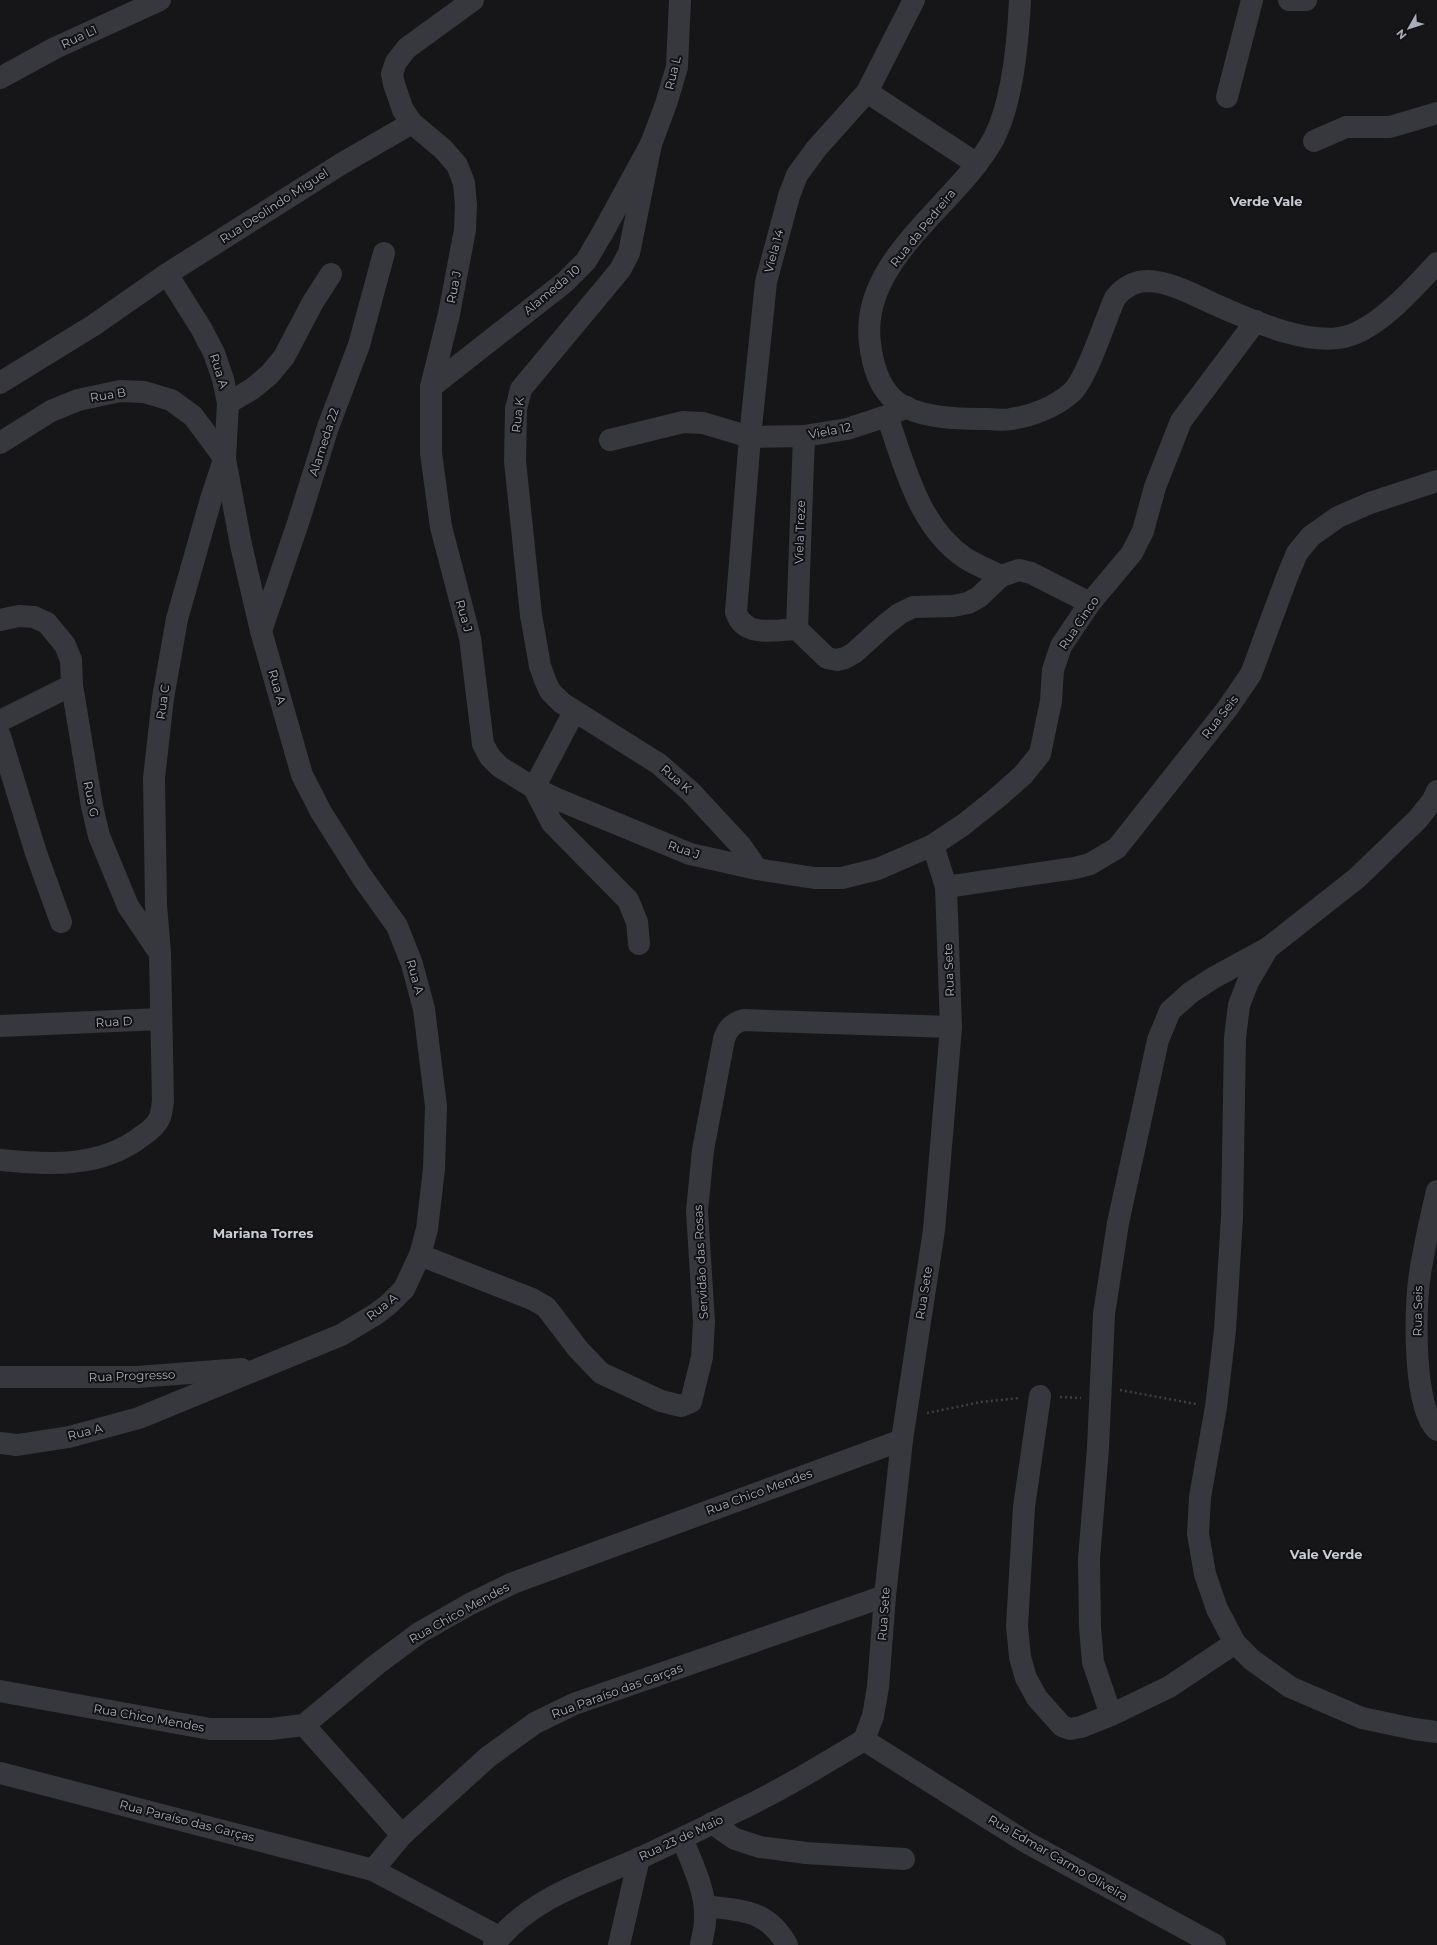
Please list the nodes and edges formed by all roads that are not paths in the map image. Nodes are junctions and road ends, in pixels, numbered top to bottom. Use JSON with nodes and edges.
{"nodes":[{"id":1,"x":160,"y":0,"type":"edge"},
{"id":2,"x":473,"y":0,"type":"edge"},
{"id":3,"x":680,"y":0,"type":"edge"},
{"id":4,"x":914,"y":0,"type":"edge"},
{"id":5,"x":1020,"y":0,"type":"edge"},
{"id":6,"x":1252,"y":0,"type":"edge"},
{"id":7,"x":1289,"y":0,"type":"edge"},
{"id":8,"x":1306,"y":0,"type":"edge"},
{"id":9,"x":0,"y":78,"type":"edge"},
{"id":10,"x":867,"y":92,"type":"junction"},
{"id":11,"x":1227,"y":97,"type":"dead end"},
{"id":12,"x":1437,"y":113,"type":"edge"},
{"id":13,"x":412,"y":123,"type":"junction"},
{"id":14,"x":1314,"y":141,"type":"dead end"},
{"id":15,"x":651,"y":144,"type":"junction"},
{"id":16,"x":977,"y":164,"type":"junction"},
{"id":17,"x":384,"y":253,"type":"dead end"},
{"id":18,"x":1437,"y":263,"type":"edge"},
{"id":19,"x":167,"y":274,"type":"junction"},
{"id":20,"x":331,"y":274,"type":"dead end"},
{"id":21,"x":1256,"y":321,"type":"junction"},
{"id":22,"x":0,"y":383,"type":"edge"},
{"id":23,"x":431,"y":387,"type":"junction"},
{"id":24,"x":228,"y":403,"type":"junction"},
{"id":25,"x":907,"y":407,"type":"junction"},
{"id":26,"x":887,"y":416,"type":"junction"},
{"id":27,"x":804,"y":436,"type":"junction"},
{"id":28,"x":750,"y":438,"type":"junction"},
{"id":29,"x":610,"y":440,"type":"dead end"},
{"id":30,"x":0,"y":443,"type":"edge"},
{"id":31,"x":225,"y":459,"type":"junction"},
{"id":32,"x":1437,"y":481,"type":"edge"},
{"id":33,"x":1001,"y":576,"type":"junction"},
{"id":34,"x":1090,"y":603,"type":"junction"},
{"id":35,"x":0,"y":620,"type":"edge"},
{"id":36,"x":797,"y":629,"type":"junction"},
{"id":37,"x":261,"y":631,"type":"junction"},
{"id":38,"x":72,"y":685,"type":"junction"},
{"id":39,"x":574,"y":712,"type":"junction"},
{"id":40,"x":0,"y":721,"type":"edge"},
{"id":41,"x":0,"y":736,"type":"edge"},
{"id":42,"x":534,"y":788,"type":"junction"},
{"id":43,"x":1437,"y":792,"type":"edge"},
{"id":44,"x":933,"y":844,"type":"junction"},
{"id":45,"x":757,"y":869,"type":"junction"},
{"id":46,"x":842,"y":878,"type":"joint"},
{"id":47,"x":946,"y":887,"type":"junction"},
{"id":48,"x":61,"y":922,"type":"dead end"},
{"id":49,"x":639,"y":944,"type":"dead end"},
{"id":50,"x":1268,"y":948,"type":"junction"},
{"id":51,"x":160,"y":953,"type":"junction"},
{"id":52,"x":161,"y":1019,"type":"junction"},
{"id":53,"x":0,"y":1026,"type":"edge"},
{"id":54,"x":951,"y":1026,"type":"junction"},
{"id":55,"x":0,"y":1160,"type":"edge"},
{"id":56,"x":1437,"y":1191,"type":"edge"},
{"id":57,"x":420,"y":1255,"type":"junction"},
{"id":58,"x":264,"y":1368,"type":"junction"},
{"id":59,"x":0,"y":1378,"type":"edge"},
{"id":60,"x":1040,"y":1396,"type":"road end"},
{"id":61,"x":1437,"y":1430,"type":"edge"},
{"id":62,"x":902,"y":1440,"type":"junction"},
{"id":63,"x":0,"y":1443,"type":"edge"},
{"id":64,"x":885,"y":1596,"type":"junction"},
{"id":65,"x":1235,"y":1643,"type":"junction"},
{"id":66,"x":0,"y":1691,"type":"edge"},
{"id":67,"x":1111,"y":1715,"type":"junction"},
{"id":68,"x":304,"y":1725,"type":"junction"},
{"id":69,"x":1437,"y":1732,"type":"edge"},
{"id":70,"x":864,"y":1740,"type":"junction"},
{"id":71,"x":0,"y":1773,"type":"edge"},
{"id":72,"x":712,"y":1823,"type":"junction"},
{"id":73,"x":402,"y":1835,"type":"junction"},
{"id":74,"x":682,"y":1838,"type":"junction"},
{"id":75,"x":639,"y":1858,"type":"junction"},
{"id":76,"x":904,"y":1860,"type":"dead end"},
{"id":77,"x":373,"y":1870,"type":"junction"},
{"id":78,"x":705,"y":1906,"type":"junction"},
{"id":79,"x":496,"y":1941,"type":"edge"},
{"id":80,"x":619,"y":1945,"type":"edge"},
{"id":81,"x":701,"y":1945,"type":"edge"},
{"id":82,"x":787,"y":1945,"type":"edge"},
{"id":83,"x":1215,"y":1945,"type":"edge"}],
"edges":[{"from":1,"to":9,"type":"street","name":"Rua L1"},
{"from":2,"to":13,"type":"street"},
{"from":3,"to":15,"type":"street","name":"Rua L"},
{"from":4,"to":10,"type":"street","name":"Viela 14"},
{"from":5,"to":16,"type":"street","name":"Rua da Pedreira"},
{"from":6,"to":11,"type":"street"},
{"from":7,"to":8,"type":"street"},
{"from":10,"to":16,"type":"street"},
{"from":10,"to":28,"type":"street","name":"Viela 14"},
{"from":12,"to":14,"type":"street"},
{"from":13,"to":19,"type":"street","name":"Rua Deolindo Miguel"},
{"from":13,"to":23,"type":"street","name":"Rua J"},
{"from":15,"to":23,"type":"street","name":"Alameda 10"},
{"from":15,"to":39,"type":"street","name":"Rua K"},
{"from":16,"to":25,"type":"street","name":"Rua da Pedreira"},
{"from":17,"to":37,"type":"street","name":"Alameda 22"},
{"from":18,"to":21,"type":"street","name":"Rua da Pedreira"},
{"from":19,"to":22,"type":"street","name":"Rua Deolindo Miguel"},
{"from":19,"to":24,"type":"street","name":"Rua A"},
{"from":20,"to":24,"type":"street"},
{"from":21,"to":25,"type":"street","name":"Rua da Pedreira"},
{"from":21,"to":34,"type":"street","name":"Rua Cinco"},
{"from":23,"to":42,"type":"street","name":"Rua J"},
{"from":24,"to":31,"type":"street","name":"Rua A"},
{"from":25,"to":26,"type":"street","name":"Viela 12"},
{"from":26,"to":27,"type":"street","name":"Viela 12"},
{"from":26,"to":33,"type":"street"},
{"from":27,"to":28,"type":"street","name":"Viela 12"},
{"from":27,"to":36,"type":"street","name":"Viela Treze"},
{"from":28,"to":29,"type":"street"},
{"from":28,"to":36,"type":"street","name":"Viela 14"},
{"from":30,"to":31,"type":"street","name":"Rua B"},
{"from":31,"to":37,"type":"street","name":"Rua A"},
{"from":31,"to":51,"type":"street","name":"Rua C"},
{"from":32,"to":47,"type":"street","name":"Rua Seis"},
{"from":33,"to":34,"type":"street"},
{"from":33,"to":36,"type":"street"},
{"from":34,"to":44,"type":"street","name":"Rua Cinco"},
{"from":35,"to":38,"type":"street","name":"Rua G"},
{"from":37,"to":57,"type":"street","name":"Rua A"},
{"from":38,"to":40,"type":"street"},
{"from":38,"to":51,"type":"street","name":"Rua G"},
{"from":39,"to":42,"type":"street"},
{"from":39,"to":45,"type":"street","name":"Rua K"},
{"from":41,"to":48,"type":"street"},
{"from":42,"to":45,"type":"street","name":"Rua J"},
{"from":42,"to":49,"type":"street"},
{"from":43,"to":50,"type":"street"},
{"from":44,"to":46,"type":"street","name":"Rua Cinco"},
{"from":44,"to":47,"type":"street","name":"Rua Sete"},
{"from":45,"to":46,"type":"street","name":"Rua J"},
{"from":47,"to":54,"type":"street","name":"Rua Sete"},
{"from":50,"to":65,"type":"street"},
{"from":50,"to":67,"type":"street"},
{"from":51,"to":52,"type":"street"},
{"from":52,"to":53,"type":"street","name":"Rua D"},
{"from":52,"to":55,"type":"street"},
{"from":54,"to":57,"type":"street","name":"Servidão das Rosas"},
{"from":54,"to":62,"type":"street","name":"Rua Sete"},
{"from":56,"to":61,"type":"street","name":"Rua Seis"},
{"from":57,"to":58,"type":"street","name":"Rua A"},
{"from":58,"to":59,"type":"street","name":"Rua Progresso"},
{"from":58,"to":63,"type":"street","name":"Rua A"},
{"from":60,"to":67,"type":"street"},
{"from":62,"to":64,"type":"street","name":"Rua Sete"},
{"from":62,"to":68,"type":"street","name":"Rua Chico Mendes"},
{"from":64,"to":70,"type":"street","name":"Rua Sete"},
{"from":64,"to":73,"type":"street","name":"Rua Paraíso das Garças"},
{"from":65,"to":67,"type":"street"},
{"from":65,"to":69,"type":"street"},
{"from":66,"to":68,"type":"street","name":"Rua Chico Mendes"},
{"from":68,"to":73,"type":"street"},
{"from":70,"to":72,"type":"street","name":"Rua 23 de Maio"},
{"from":70,"to":83,"type":"street","name":"Rua Edmar Carmo Oliveira"},
{"from":71,"to":77,"type":"street","name":"Rua Paraíso das Garças"},
{"from":72,"to":74,"type":"street","name":"Rua 23 de Maio"},
{"from":72,"to":76,"type":"street"},
{"from":73,"to":77,"type":"street","name":"Rua Paraíso das Garças"},
{"from":74,"to":75,"type":"street","name":"Rua 23 de Maio"},
{"from":74,"to":78,"type":"street"},
{"from":75,"to":79,"type":"street","name":"Rua 23 de Maio"},
{"from":75,"to":80,"type":"street"},
{"from":77,"to":79,"type":"street","name":"Rua Paraíso das Garças"},
{"from":78,"to":81,"type":"street"},
{"from":78,"to":82,"type":"street"}]}
